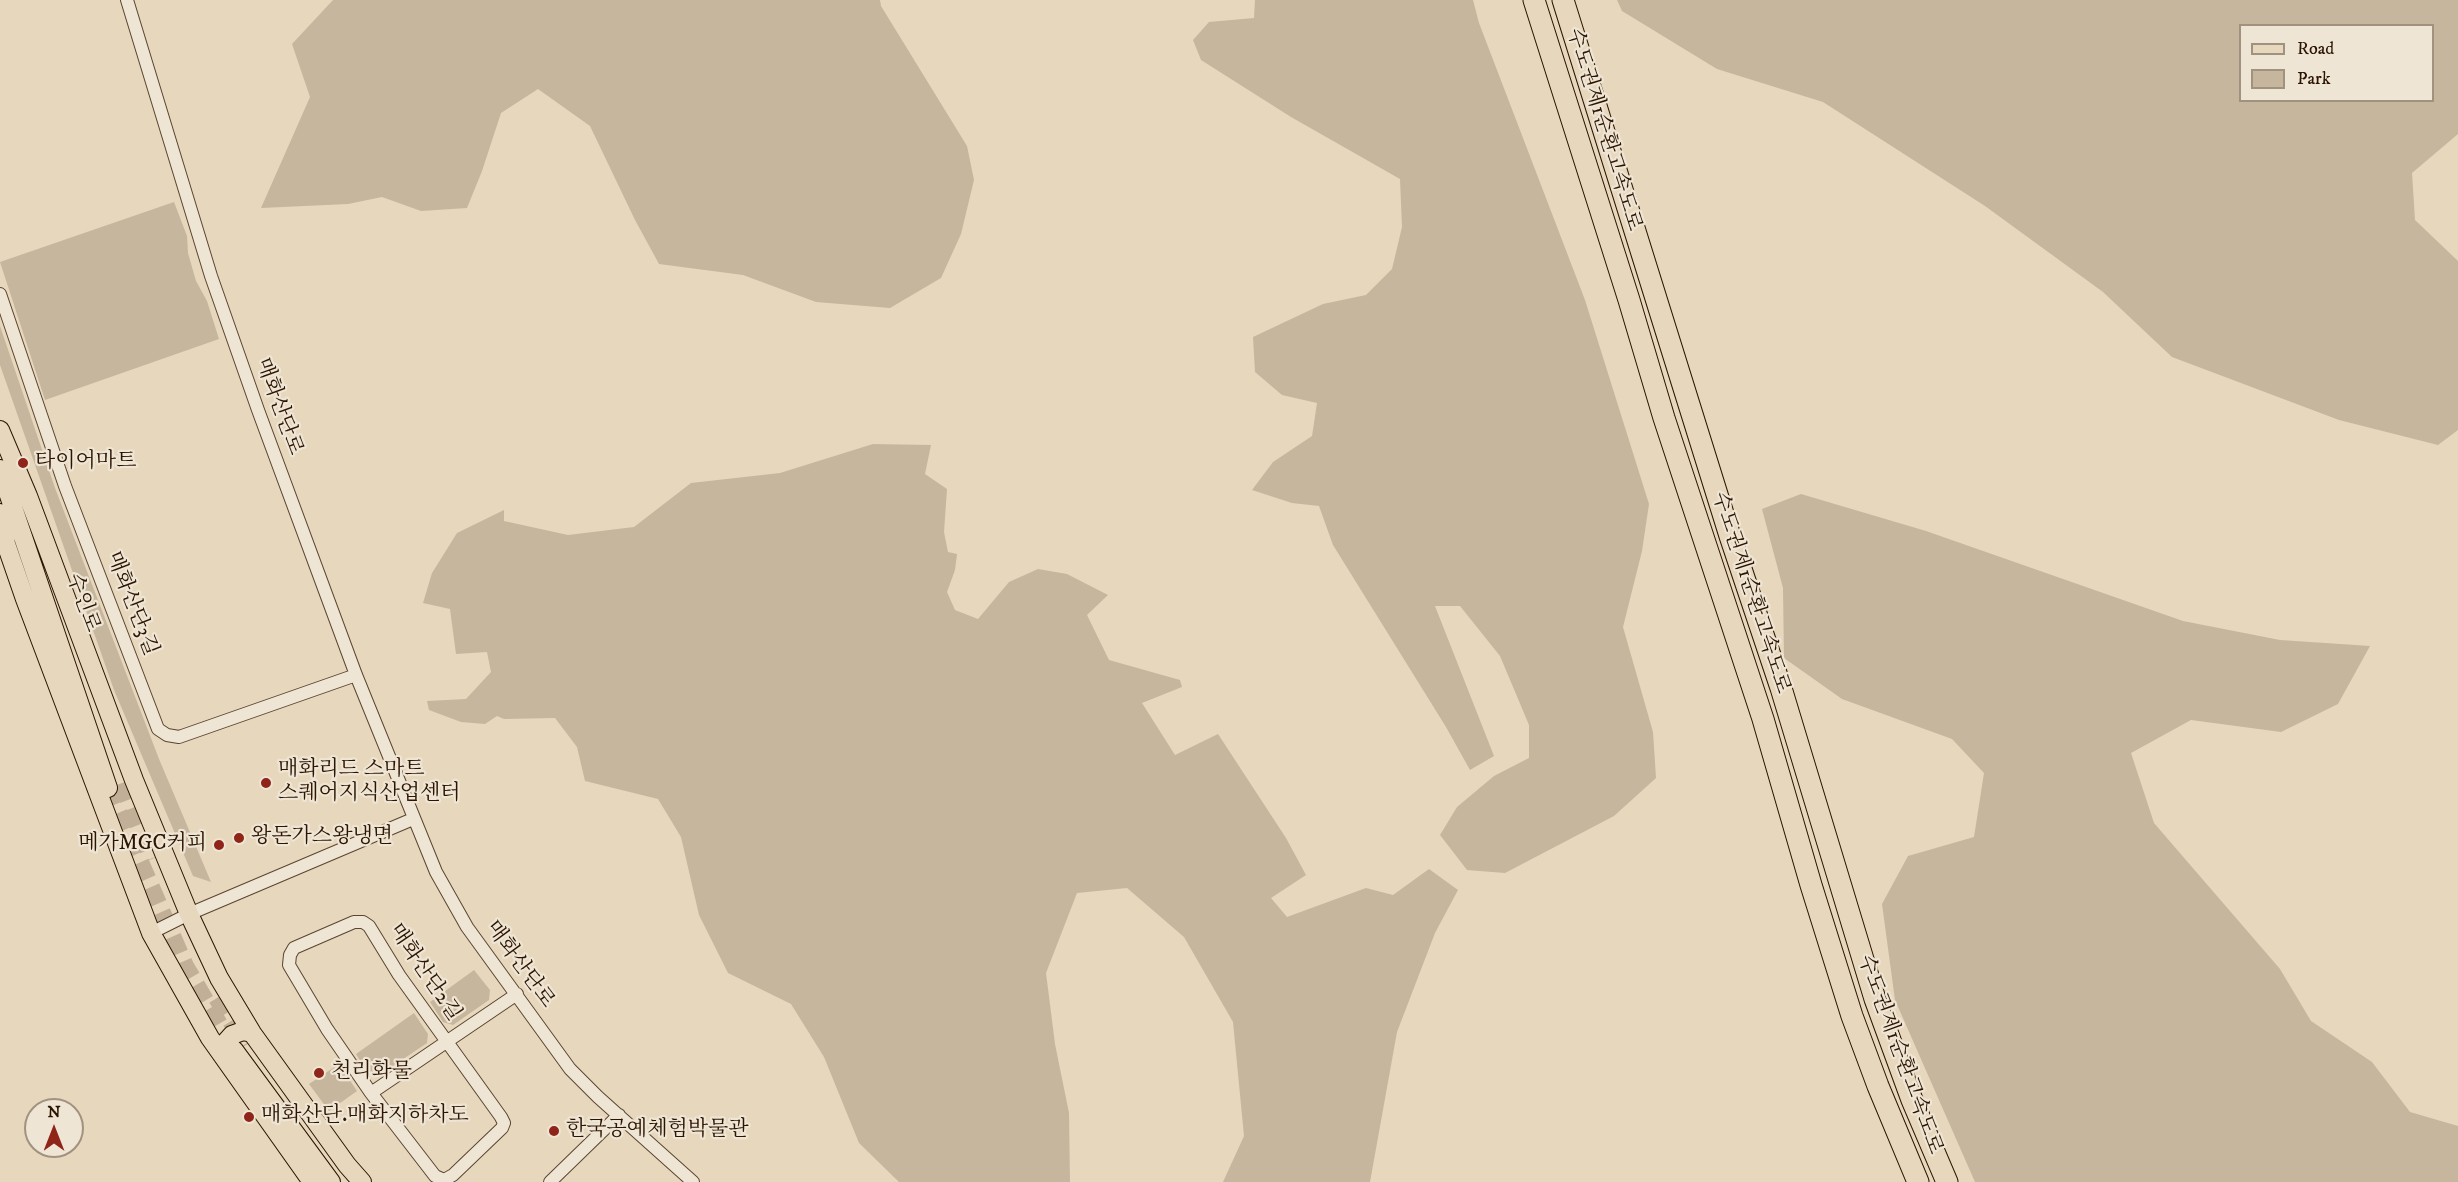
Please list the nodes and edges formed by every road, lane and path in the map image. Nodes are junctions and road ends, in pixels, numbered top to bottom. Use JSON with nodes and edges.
{"nodes":[{"id":1,"x":127,"y":0,"type":"edge"},
{"id":2,"x":1534,"y":0,"type":"edge"},
{"id":3,"x":1563,"y":0,"type":"edge"},
{"id":4,"x":0,"y":294,"type":"edge"},
{"id":5,"x":0,"y":430,"type":"edge"},
{"id":6,"x":0,"y":437,"type":"edge"},
{"id":7,"x":0,"y":469,"type":"edge"},
{"id":8,"x":0,"y":513,"type":"edge"},
{"id":9,"x":356,"y":675,"type":"junction"},
{"id":10,"x":413,"y":819,"type":"junction"},
{"id":11,"x":189,"y":915,"type":"junction"},
{"id":12,"x":151,"y":933,"type":"junction"},
{"id":13,"x":517,"y":994,"type":"junction"},
{"id":14,"x":448,"y":1042,"type":"junction"},
{"id":15,"x":239,"y":1045,"type":"junction"},
{"id":16,"x":371,"y":1093,"type":"junction"},
{"id":17,"x":619,"y":1115,"type":"junction"},
{"id":18,"x":312,"y":1182,"type":"edge"},
{"id":19,"x":331,"y":1182,"type":"edge"},
{"id":20,"x":348,"y":1182,"type":"edge"},
{"id":21,"x":362,"y":1182,"type":"edge"},
{"id":22,"x":550,"y":1182,"type":"edge"},
{"id":23,"x":693,"y":1182,"type":"edge"},
{"id":24,"x":1918,"y":1182,"type":"edge"},
{"id":25,"x":1947,"y":1182,"type":"edge"}],
"edges":[{"from":1,"to":9,"type":"street","name":"매화산단로"},
{"from":2,"to":24,"type":"highway","name":"수도권제1순환고속도로"},
{"from":3,"to":25,"type":"highway","name":"수도권제1순환고속도로"},
{"from":4,"to":9,"type":"street","name":"매화산단3길"},
{"from":5,"to":11,"type":"main road"},
{"from":6,"to":7,"type":"main road","name":"수인로"},
{"from":8,"to":12,"type":"main road"},
{"from":9,"to":10,"type":"street","name":"매화산단로"},
{"from":10,"to":11,"type":"street"},
{"from":10,"to":13,"type":"street","name":"매화산단로"},
{"from":11,"to":12,"type":"street"},
{"from":11,"to":15,"type":"main road"},
{"from":12,"to":15,"type":"main road"},
{"from":13,"to":14,"type":"street","name":"매화산단2길"},
{"from":13,"to":17,"type":"street","name":"매화산단로"},
{"from":14,"to":16,"type":"street","name":"매화산단2길"},
{"from":14,"to":16,"type":"street","name":"매화산단2길"},
{"from":14,"to":16,"type":"street","name":"매화산단2길"},
{"from":15,"to":18,"type":"main road"},
{"from":15,"to":19,"type":"main road"},
{"from":15,"to":20,"type":"main road"},
{"from":15,"to":21,"type":"main road"},
{"from":17,"to":22,"type":"street"},
{"from":17,"to":23,"type":"street","name":"매화산단로"}]}
